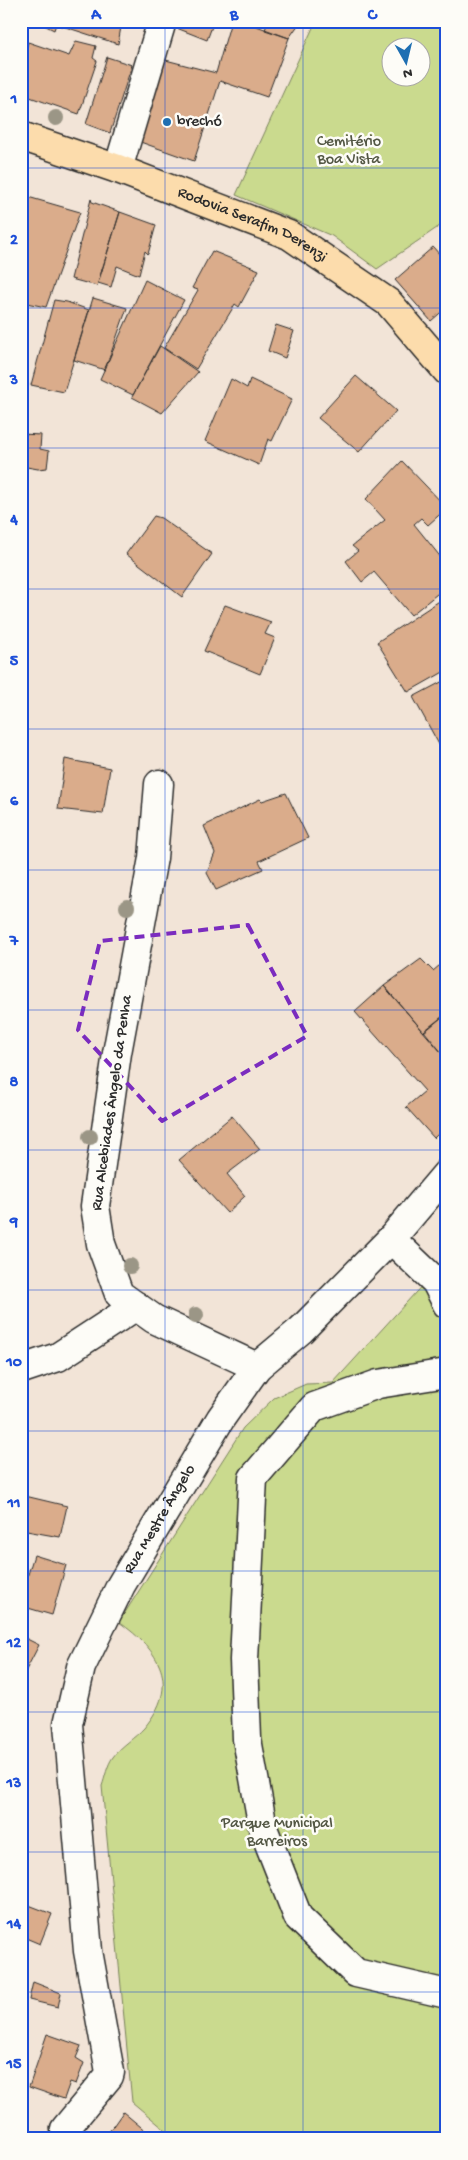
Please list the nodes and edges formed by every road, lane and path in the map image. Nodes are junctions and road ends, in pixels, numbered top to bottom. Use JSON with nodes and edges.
{"nodes":[{"id":1,"x":162,"y":21,"type":"edge"},
{"id":2,"x":21,"y":136,"type":"edge"},
{"id":3,"x":118,"y":169,"type":"junction"},
{"id":4,"x":447,"y":371,"type":"edge"},
{"id":5,"x":160,"y":784,"type":"dead end"},
{"id":6,"x":447,"y":1173,"type":"edge"},
{"id":7,"x":391,"y":1239,"type":"junction"},
{"id":8,"x":447,"y":1304,"type":"edge"},
{"id":9,"x":136,"y":1306,"type":"junction"},
{"id":10,"x":257,"y":1367,"type":"junction"},
{"id":11,"x":22,"y":1369,"type":"edge"},
{"id":12,"x":447,"y":1372,"type":"edge"},
{"id":13,"x":447,"y":1994,"type":"edge"},
{"id":14,"x":70,"y":2139,"type":"edge"}],
"edges":[{"from":1,"to":3,"type":"street"},
{"from":2,"to":3,"type":"main road","name":"Rodovia Serafim Derenzi"},
{"from":3,"to":4,"type":"main road","name":"Rodovia Serafim Derenzi"},
{"from":5,"to":9,"type":"street","name":"Rua Alcebiades Ângelo da Penha"},
{"from":6,"to":7,"type":"street","name":"Rua Mestre Ângelo"},
{"from":7,"to":8,"type":"street"},
{"from":7,"to":10,"type":"street","name":"Rua Mestre Ângelo"},
{"from":9,"to":10,"type":"street","name":"Rua Alcebiades Ângelo da Penha"},
{"from":9,"to":11,"type":"street"},
{"from":10,"to":14,"type":"street","name":"Rua Mestre Ângelo"},
{"from":12,"to":13,"type":"street"}]}
